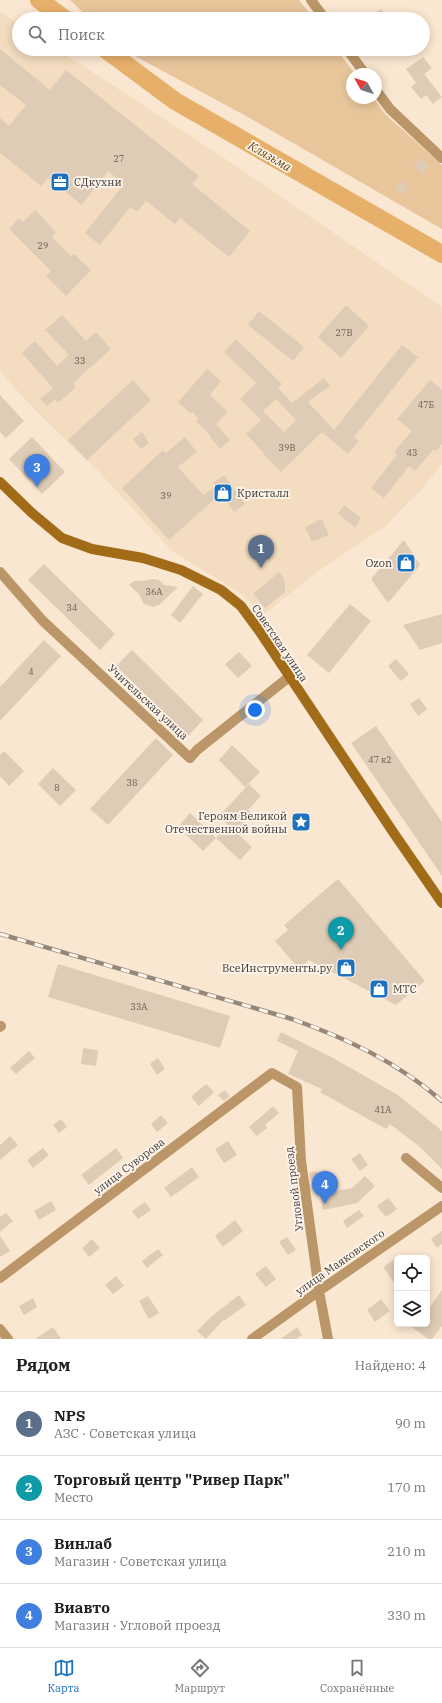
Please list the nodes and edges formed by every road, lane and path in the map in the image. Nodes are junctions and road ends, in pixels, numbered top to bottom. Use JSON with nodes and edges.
{"nodes":[{"id":1,"x":311,"y":0,"type":"edge"},
{"id":2,"x":320,"y":12,"type":"edge"},
{"id":3,"x":352,"y":56,"type":"edge"},
{"id":4,"x":361,"y":68,"type":"edge"},
{"id":5,"x":382,"y":98,"type":"edge"},
{"id":6,"x":442,"y":158,"type":"edge"},
{"id":7,"x":0,"y":482,"type":"edge"},
{"id":8,"x":0,"y":572,"type":"edge"},
{"id":9,"x":289,"y":677,"type":"junction"},
{"id":10,"x":442,"y":903,"type":"edge"},
{"id":11,"x":272,"y":1073,"type":"joint"},
{"id":12,"x":406,"y":1158,"type":"dead end"},
{"id":13,"x":442,"y":1188,"type":"edge"},
{"id":14,"x":442,"y":1206,"type":"edge"},
{"id":15,"x":0,"y":1278,"type":"edge"},
{"id":16,"x":319,"y":1291,"type":"junction"},
{"id":17,"x":0,"y":1329,"type":"edge"},
{"id":18,"x":8,"y":1339,"type":"edge"},
{"id":19,"x":252,"y":1339,"type":"edge"},
{"id":20,"x":328,"y":1339,"type":"edge"}],
"edges":[{"from":1,"to":2,"type":"street"},
{"from":3,"to":4,"type":"street"},
{"from":5,"to":6,"type":"street"},
{"from":7,"to":9,"type":"main road","name":"Советская улица"},
{"from":8,"to":9,"type":"street","name":"Учительская улица"},
{"from":9,"to":10,"type":"main road","name":"Советская улица"},
{"from":11,"to":15,"type":"street","name":"улица Суворова"},
{"from":11,"to":16,"type":"street","name":"Угловой проезд"},
{"from":12,"to":13,"type":"street"},
{"from":14,"to":16,"type":"street","name":"улица Маяковского"},
{"from":16,"to":19,"type":"street","name":"улица Маяковского"},
{"from":16,"to":20,"type":"street","name":"Угловой проезд"},
{"from":17,"to":18,"type":"street"}]}
